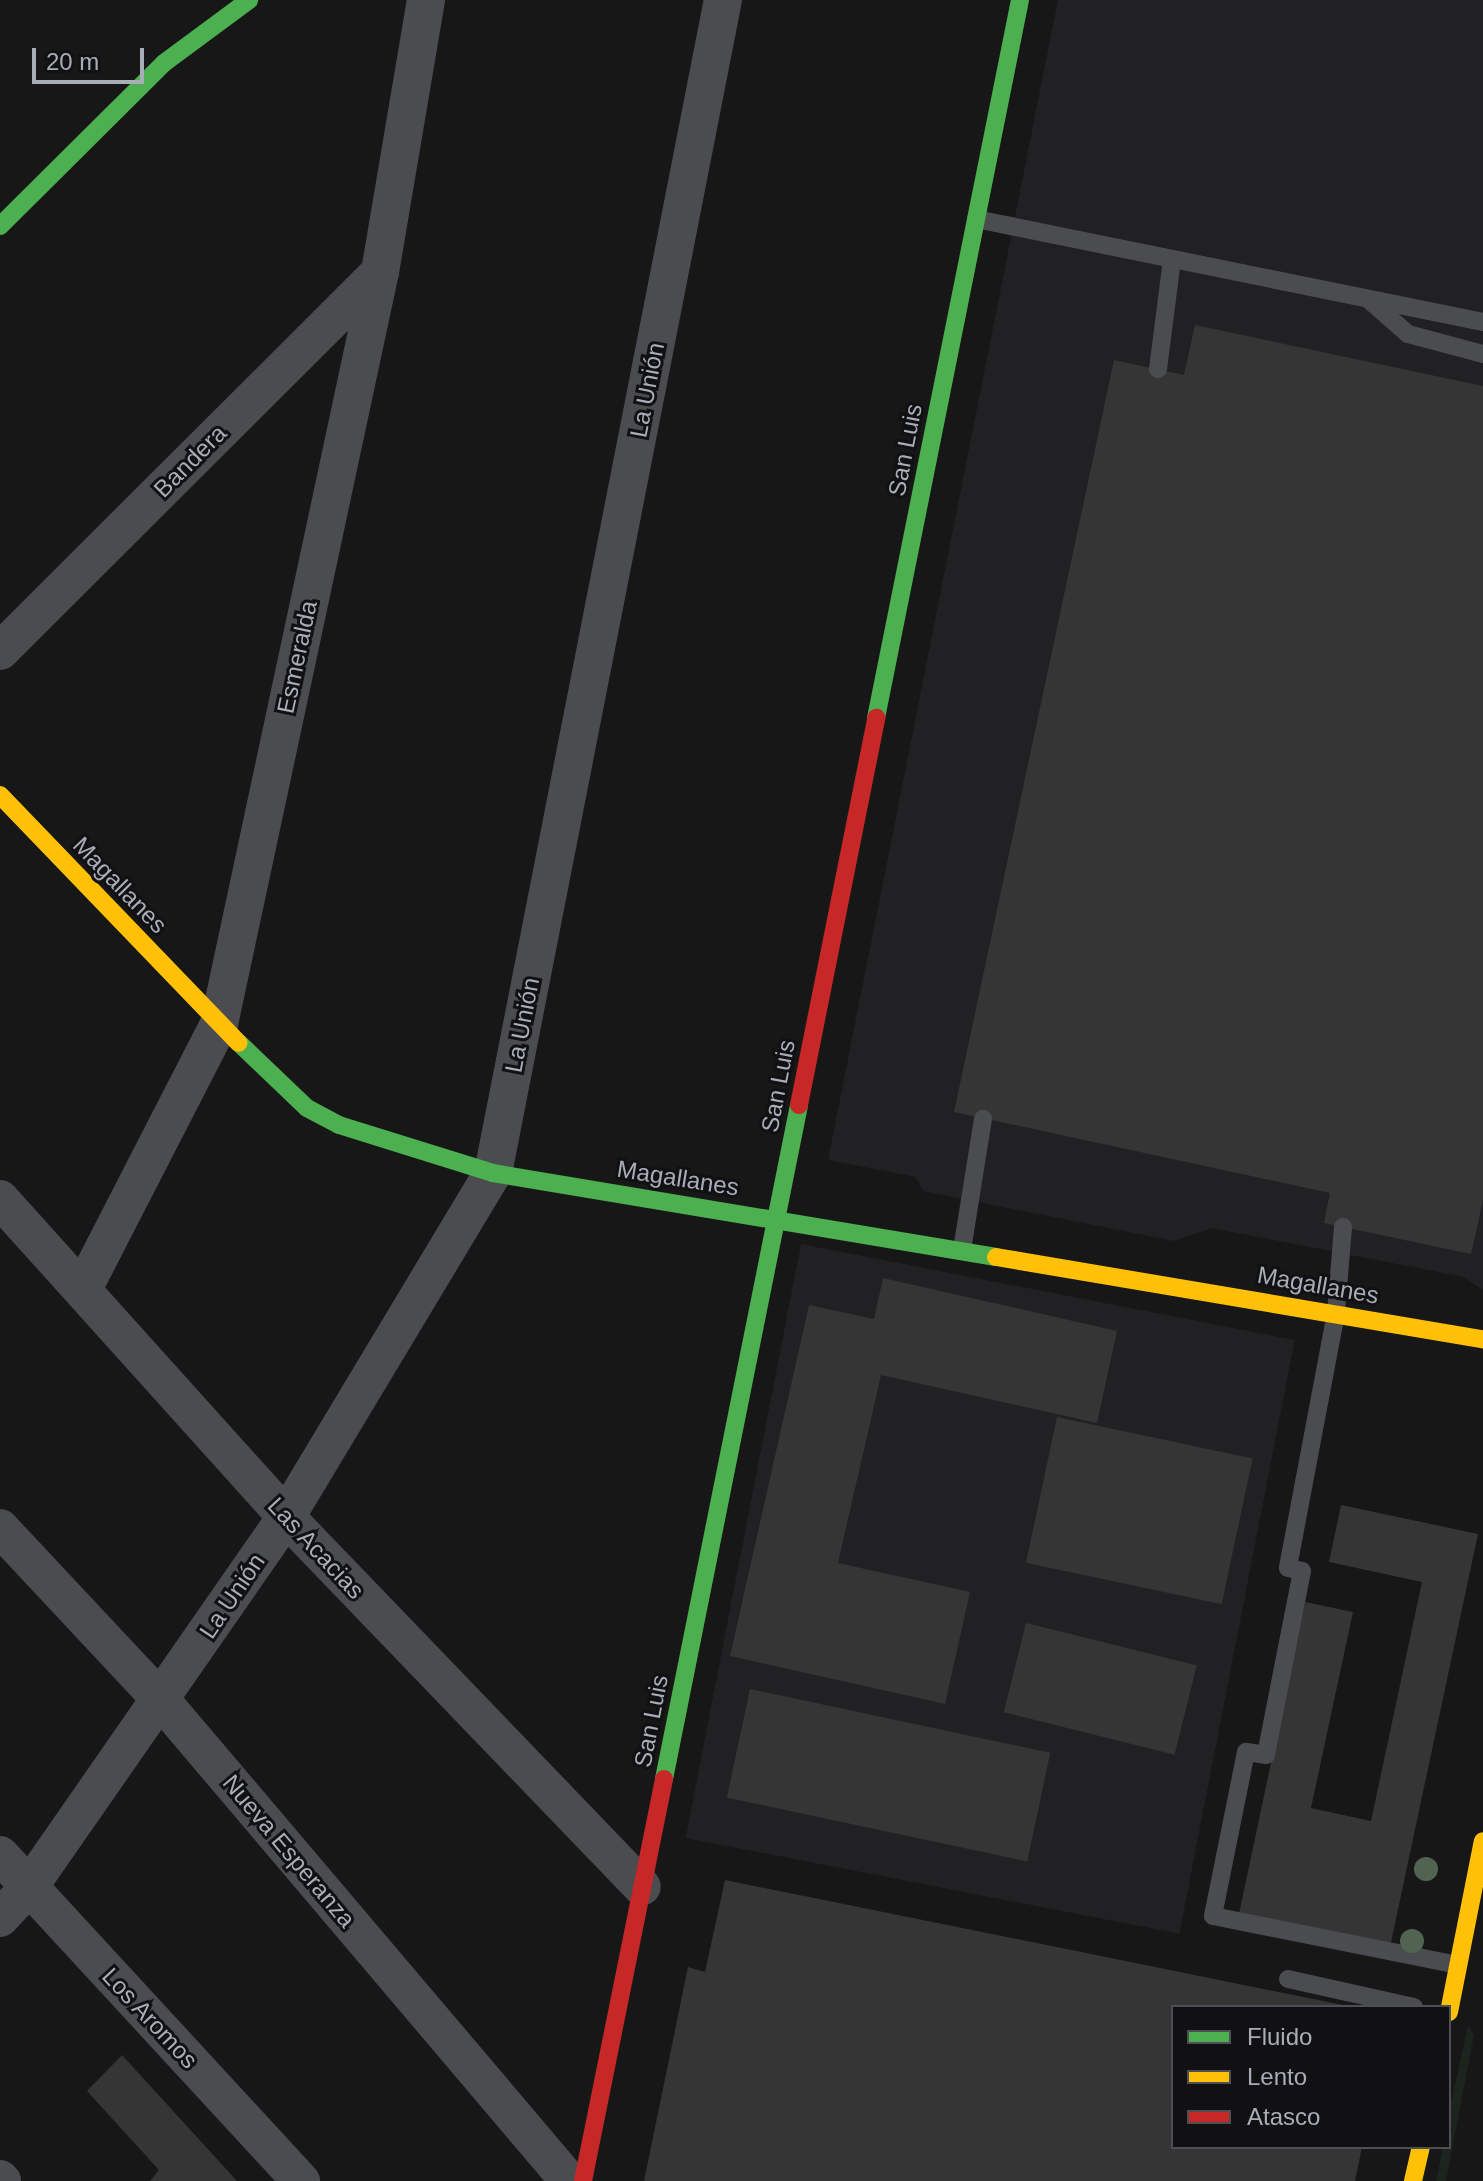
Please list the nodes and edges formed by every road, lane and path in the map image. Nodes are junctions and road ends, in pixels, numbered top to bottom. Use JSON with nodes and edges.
{"nodes":[{"id":1,"x":249,"y":0,"type":"edge"},
{"id":2,"x":426,"y":0,"type":"edge"},
{"id":3,"x":723,"y":0,"type":"edge"},
{"id":4,"x":1020,"y":0,"type":"edge"},
{"id":5,"x":976,"y":219,"type":"junction"},
{"id":6,"x":0,"y":226,"type":"edge"},
{"id":7,"x":1172,"y":259,"type":"junction"},
{"id":8,"x":380,"y":272,"type":"junction"},
{"id":9,"x":1368,"y":299,"type":"junction"},
{"id":10,"x":1483,"y":322,"type":"edge"},
{"id":11,"x":1483,"y":354,"type":"edge"},
{"id":12,"x":1158,"y":369,"type":"dead end"},
{"id":13,"x":0,"y":651,"type":"edge"},
{"id":14,"x":0,"y":795,"type":"edge"},
{"id":15,"x":219,"y":1024,"type":"junction"},
{"id":16,"x":983,"y":1119,"type":"dead end"},
{"id":17,"x":493,"y":1173,"type":"junction"},
{"id":18,"x":0,"y":1199,"type":"edge"},
{"id":19,"x":776,"y":1218,"type":"junction"},
{"id":20,"x":1343,"y":1227,"type":"dead end"},
{"id":21,"x":962,"y":1250,"type":"junction"},
{"id":22,"x":84,"y":1287,"type":"junction"},
{"id":23,"x":1336,"y":1313,"type":"junction"},
{"id":24,"x":1483,"y":1339,"type":"edge"},
{"id":25,"x":286,"y":1517,"type":"junction"},
{"id":26,"x":0,"y":1528,"type":"edge"},
{"id":27,"x":161,"y":1700,"type":"junction"},
{"id":28,"x":1483,"y":1841,"type":"edge"},
{"id":29,"x":0,"y":1855,"type":"edge"},
{"id":30,"x":29,"y":1887,"type":"junction"},
{"id":31,"x":642,"y":1887,"type":"junction"},
{"id":32,"x":0,"y":1918,"type":"edge"},
{"id":33,"x":1459,"y":1965,"type":"junction"},
{"id":34,"x":1483,"y":1969,"type":"edge"},
{"id":35,"x":1288,"y":1979,"type":"dead end"},
{"id":36,"x":1405,"y":2005,"type":"edge"},
{"id":37,"x":1451,"y":2005,"type":"edge"},
{"id":38,"x":1451,"y":2014,"type":"edge"},
{"id":39,"x":1473,"y":2021,"type":"dead end"},
{"id":40,"x":1421,"y":2149,"type":"edge"},
{"id":41,"x":301,"y":2181,"type":"edge"},
{"id":42,"x":569,"y":2181,"type":"edge"},
{"id":43,"x":583,"y":2181,"type":"edge"},
{"id":44,"x":1413,"y":2181,"type":"edge"}],
"edges":[{"from":1,"to":6,"type":"street"},
{"from":2,"to":8,"type":"street","name":"Esmeralda"},
{"from":3,"to":17,"type":"street","name":"La Unión"},
{"from":4,"to":5,"type":"street","name":"San Luis"},
{"from":5,"to":7,"type":"lane"},
{"from":5,"to":19,"type":"street","name":"San Luis"},
{"from":7,"to":9,"type":"lane"},
{"from":7,"to":12,"type":"lane"},
{"from":8,"to":13,"type":"street","name":"Bandera"},
{"from":8,"to":15,"type":"street","name":"Esmeralda"},
{"from":9,"to":10,"type":"lane"},
{"from":9,"to":11,"type":"lane"},
{"from":14,"to":15,"type":"street","name":"Magallanes"},
{"from":15,"to":17,"type":"street","name":"Magallanes"},
{"from":15,"to":22,"type":"street","name":"Esmeralda"},
{"from":16,"to":21,"type":"lane"},
{"from":17,"to":19,"type":"street","name":"Magallanes"},
{"from":17,"to":25,"type":"street","name":"La Unión"},
{"from":18,"to":22,"type":"street","name":"Las Acacias"},
{"from":19,"to":21,"type":"street","name":"Magallanes"},
{"from":19,"to":31,"type":"street","name":"San Luis"},
{"from":20,"to":23,"type":"lane"},
{"from":21,"to":23,"type":"street","name":"Magallanes"},
{"from":22,"to":25,"type":"street","name":"Las Acacias"},
{"from":23,"to":24,"type":"street","name":"Magallanes"},
{"from":23,"to":33,"type":"lane"},
{"from":25,"to":27,"type":"street","name":"La Unión"},
{"from":25,"to":31,"type":"street","name":"Las Acacias"},
{"from":26,"to":27,"type":"street","name":"Nueva Esperanza"},
{"from":27,"to":30,"type":"street","name":"La Unión"},
{"from":27,"to":42,"type":"street","name":"Nueva Esperanza"},
{"from":28,"to":33,"type":"street"},
{"from":29,"to":30,"type":"street","name":"Los Aromos"},
{"from":30,"to":32,"type":"street","name":"La Unión"},
{"from":30,"to":41,"type":"street","name":"Los Aromos"},
{"from":31,"to":43,"type":"street","name":"San Luis"},
{"from":33,"to":34,"type":"street"},
{"from":33,"to":37,"type":"street"},
{"from":35,"to":36,"type":"lane"},
{"from":38,"to":39,"type":"street"},
{"from":40,"to":44,"type":"street"}]}
